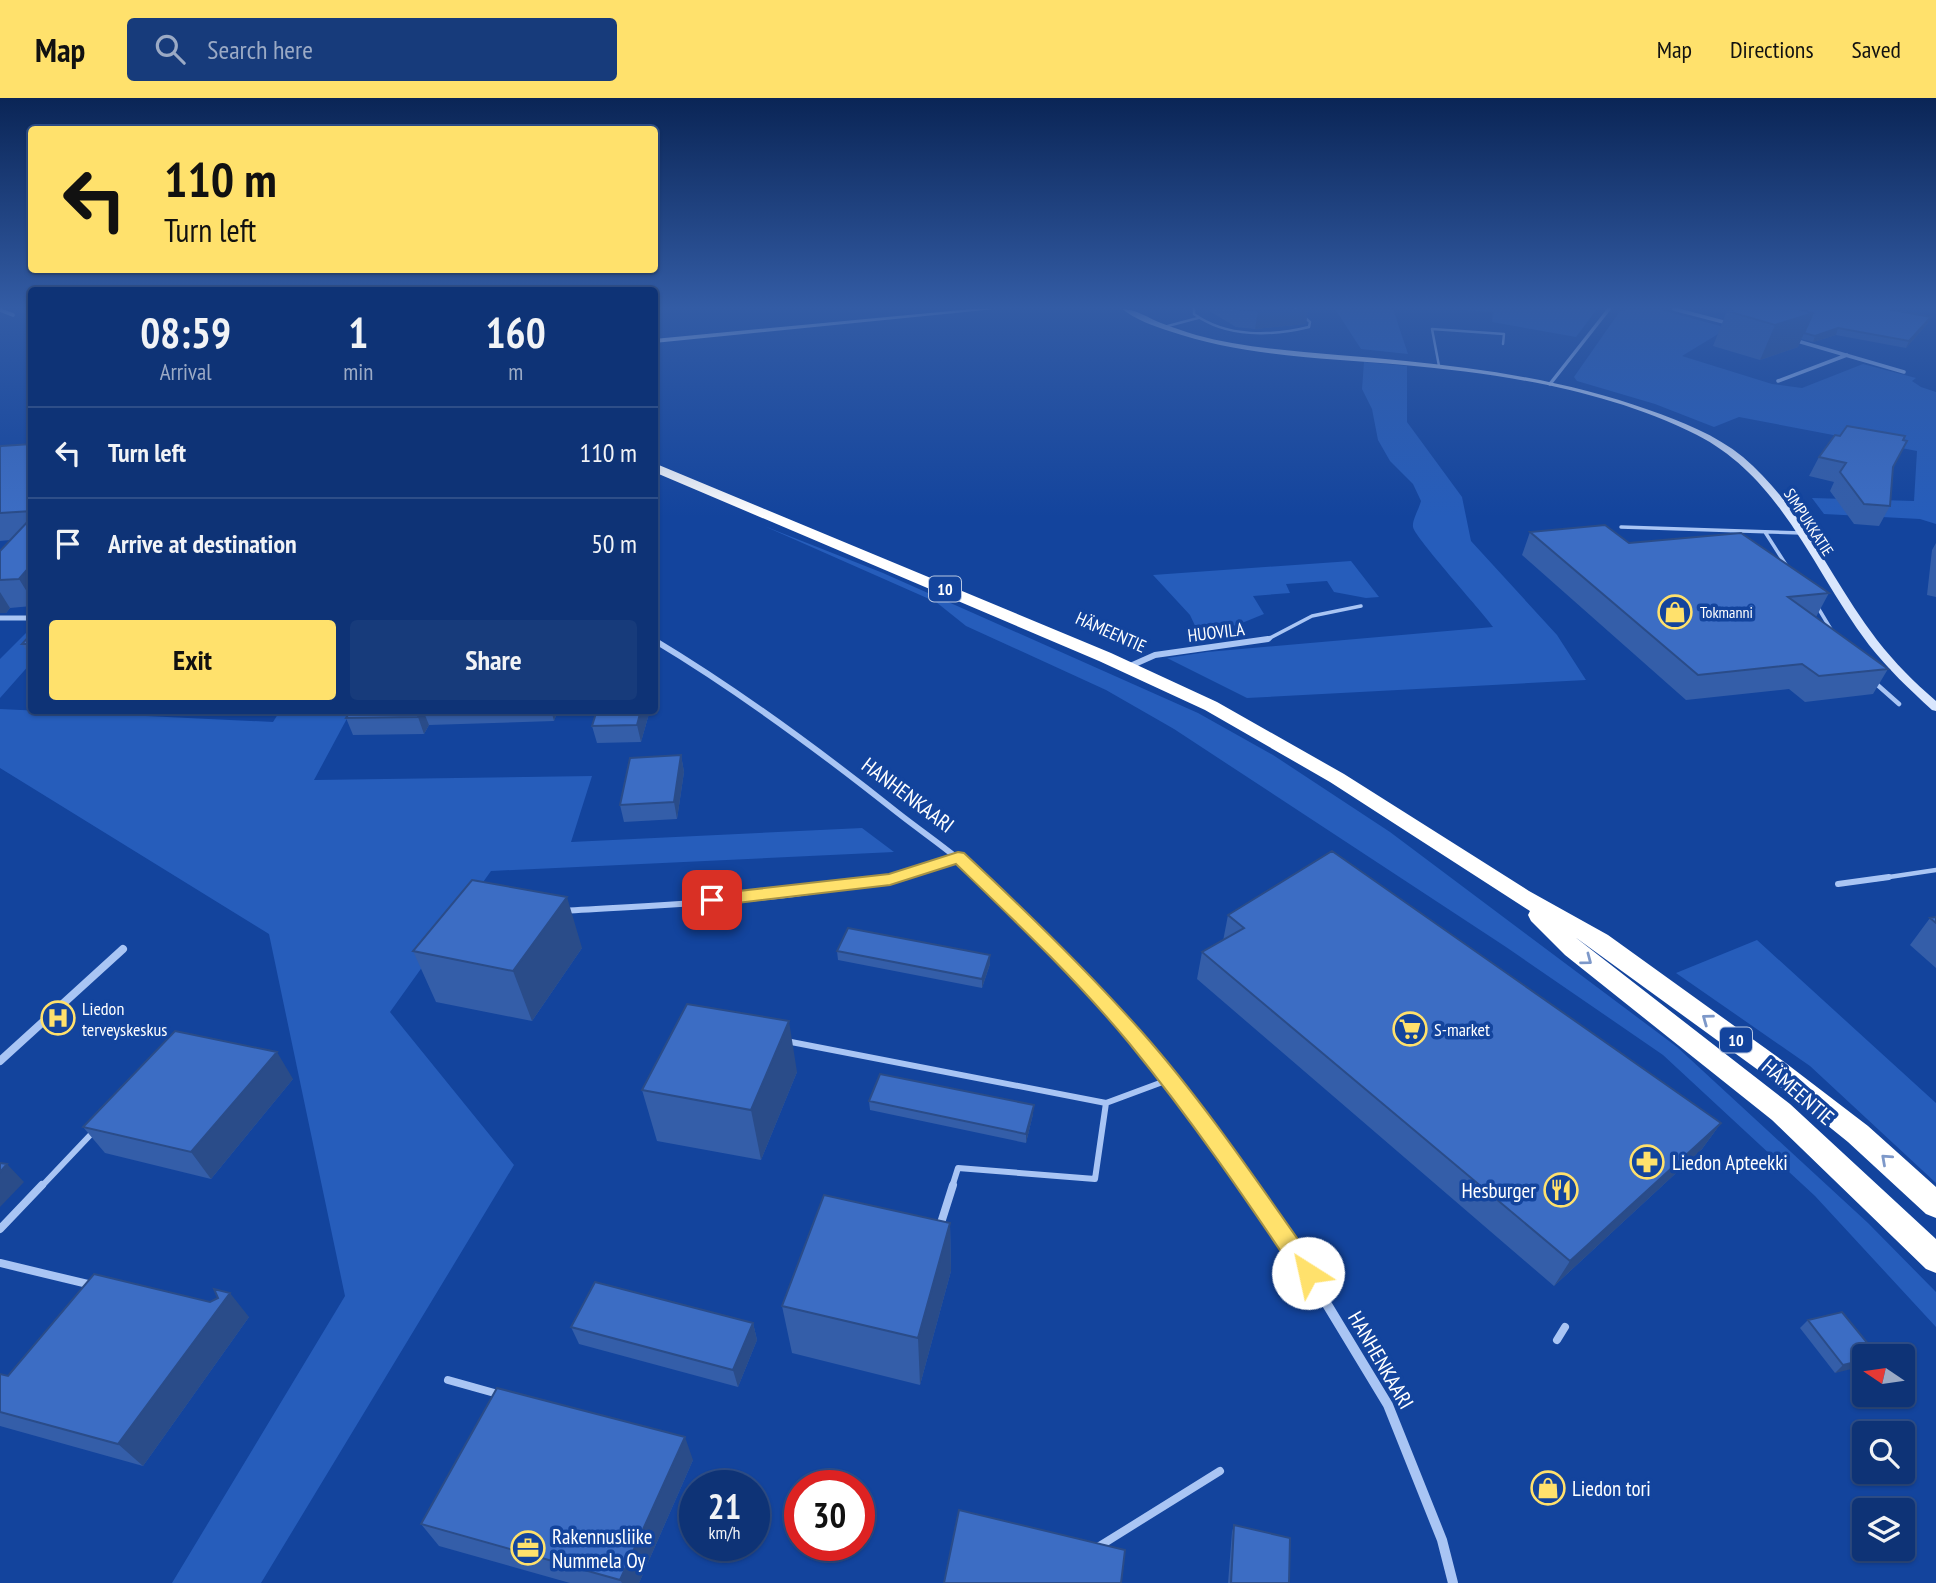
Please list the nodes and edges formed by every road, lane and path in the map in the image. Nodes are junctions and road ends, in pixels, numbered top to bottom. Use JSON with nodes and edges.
{"nodes":[{"id":1,"x":1515,"y":378,"type":"edge"},
{"id":2,"x":1554,"y":378,"type":"edge"},
{"id":3,"x":1785,"y":378,"type":"edge"},
{"id":4,"x":1778,"y":381,"type":"dead end"},
{"id":5,"x":1550,"y":384,"type":"junction"},
{"id":6,"x":658,"y":469,"type":"edge"},
{"id":7,"x":1621,"y":527,"type":"dead end"},
{"id":8,"x":1765,"y":532,"type":"junction"},
{"id":9,"x":1801,"y":533,"type":"junction"},
{"id":10,"x":1791,"y":573,"type":"edge"},
{"id":11,"x":1813,"y":602,"type":"edge"},
{"id":12,"x":1361,"y":607,"type":"dead end"},
{"id":13,"x":0,"y":618,"type":"edge"},
{"id":14,"x":28,"y":618,"type":"edge"},
{"id":15,"x":1268,"y":639,"type":"joint"},
{"id":16,"x":1837,"y":640,"type":"edge"},
{"id":17,"x":658,"y":643,"type":"edge"},
{"id":18,"x":1128,"y":668,"type":"junction"},
{"id":19,"x":1865,"y":674,"type":"edge"},
{"id":20,"x":1899,"y":704,"type":"dead end"},
{"id":21,"x":1936,"y":707,"type":"edge"},
{"id":22,"x":958,"y":857,"type":"junction"},
{"id":23,"x":1936,"y":870,"type":"edge"},
{"id":24,"x":1839,"y":884,"type":"dead end"},
{"id":25,"x":1521,"y":896,"type":"junction"},
{"id":26,"x":559,"y":912,"type":"edge"},
{"id":27,"x":123,"y":948,"type":"dead end"},
{"id":28,"x":782,"y":1040,"type":"edge"},
{"id":29,"x":0,"y":1061,"type":"edge"},
{"id":30,"x":1168,"y":1080,"type":"junction"},
{"id":31,"x":1106,"y":1103,"type":"junction"},
{"id":32,"x":106,"y":1118,"type":"edge"},
{"id":33,"x":1936,"y":1205,"type":"edge"},
{"id":34,"x":0,"y":1229,"type":"edge"},
{"id":35,"x":936,"y":1238,"type":"edge"},
{"id":36,"x":1936,"y":1259,"type":"edge"},
{"id":37,"x":0,"y":1263,"type":"edge"},
{"id":38,"x":95,"y":1286,"type":"edge"},
{"id":39,"x":1565,"y":1327,"type":"dead end"},
{"id":40,"x":1557,"y":1340,"type":"dead end"},
{"id":41,"x":448,"y":1380,"type":"dead end"},
{"id":42,"x":514,"y":1399,"type":"edge"},
{"id":43,"x":1220,"y":1471,"type":"dead end"},
{"id":44,"x":1098,"y":1547,"type":"edge"},
{"id":45,"x":1452,"y":1583,"type":"edge"}],
"edges":[{"from":1,"to":5,"type":"street","name":"SIMPUKKATIE"},
{"from":2,"to":5,"type":"street"},
{"from":3,"to":4,"type":"street"},
{"from":5,"to":9,"type":"street","name":"SIMPUKKATIE"},
{"from":6,"to":18,"type":"highway","name":"HÄMEENTIE","number":"10"},
{"from":7,"to":8,"type":"lane"},
{"from":8,"to":9,"type":"lane"},
{"from":8,"to":10,"type":"lane"},
{"from":9,"to":21,"type":"street","name":"SIMPUKKATIE"},
{"from":11,"to":16,"type":"lane"},
{"from":12,"to":15,"type":"lane"},
{"from":13,"to":14,"type":"street"},
{"from":15,"to":18,"type":"street","name":"HUOVILA"},
{"from":17,"to":22,"type":"street","name":"HANHENKAARI"},
{"from":18,"to":25,"type":"highway","name":"HÄMEENTIE","number":"10"},
{"from":19,"to":20,"type":"lane"},
{"from":22,"to":26,"type":"lane"},
{"from":22,"to":30,"type":"street","name":"HANHENKAARI"},
{"from":23,"to":24,"type":"lane"},
{"from":33,"to":25,"type":"highway","name":"HÄMEENTIE","number":"10","one_way":true},
{"from":25,"to":36,"type":"highway","name":"HÄMEENTIE","number":"10","one_way":true},
{"from":27,"to":29,"type":"street"},
{"from":28,"to":31,"type":"lane"},
{"from":30,"to":31,"type":"lane"},
{"from":30,"to":45,"type":"street","name":"HANHENKAARI"},
{"from":31,"to":35,"type":"lane"},
{"from":32,"to":34,"type":"lane"},
{"from":37,"to":38,"type":"lane"},
{"from":39,"to":40,"type":"lane"},
{"from":41,"to":42,"type":"lane"},
{"from":43,"to":44,"type":"lane"}]}
